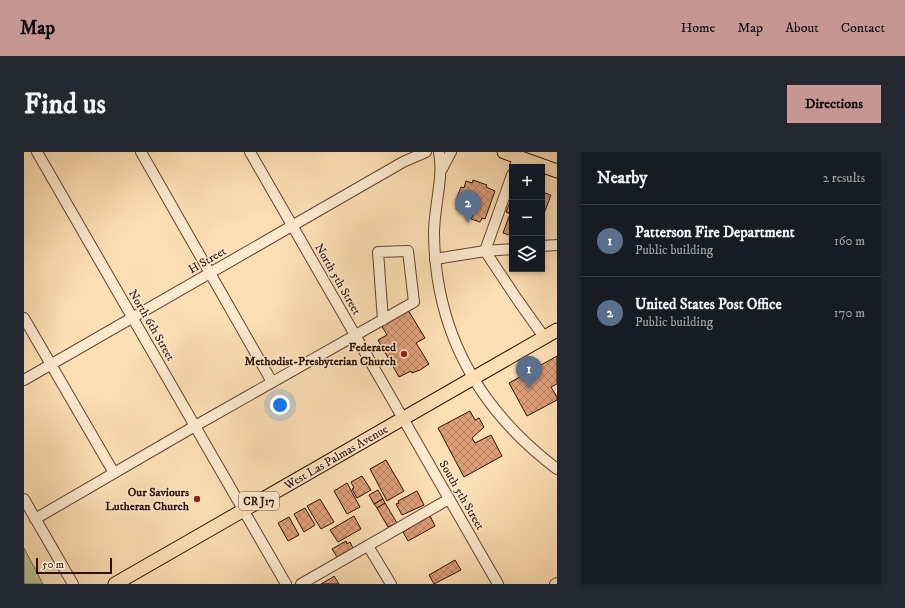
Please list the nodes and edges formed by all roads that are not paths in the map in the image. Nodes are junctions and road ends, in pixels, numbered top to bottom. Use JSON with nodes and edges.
{"nodes":[{"id":1,"x":37,"y":152,"type":"edge"},
{"id":2,"x":141,"y":152,"type":"edge"},
{"id":3,"x":250,"y":152,"type":"edge"},
{"id":4,"x":413,"y":152,"type":"edge"},
{"id":5,"x":426,"y":152,"type":"edge"},
{"id":6,"x":439,"y":152,"type":"edge"},
{"id":7,"x":451,"y":152,"type":"edge"},
{"id":8,"x":504,"y":152,"type":"edge"},
{"id":9,"x":403,"y":162,"type":"junction"},
{"id":10,"x":517,"y":162,"type":"edge"},
{"id":11,"x":557,"y":171,"type":"edge"},
{"id":12,"x":440,"y":175,"type":"junction"},
{"id":13,"x":509,"y":183,"type":"edge"},
{"id":14,"x":293,"y":226,"type":"junction"},
{"id":15,"x":557,"y":245,"type":"edge"},
{"id":16,"x":545,"y":246,"type":"edge"},
{"id":17,"x":509,"y":248,"type":"edge"},
{"id":18,"x":485,"y":250,"type":"junction"},
{"id":19,"x":435,"y":259,"type":"junction"},
{"id":20,"x":211,"y":273,"type":"junction"},
{"id":21,"x":24,"y":318,"type":"edge"},
{"id":22,"x":133,"y":318,"type":"junction"},
{"id":23,"x":383,"y":320,"type":"junction"},
{"id":24,"x":557,"y":330,"type":"edge"},
{"id":25,"x":355,"y":335,"type":"junction"},
{"id":26,"x":544,"y":337,"type":"junction"},
{"id":27,"x":51,"y":365,"type":"junction"},
{"id":28,"x":473,"y":378,"type":"junction"},
{"id":29,"x":24,"y":380,"type":"edge"},
{"id":30,"x":272,"y":382,"type":"junction"},
{"id":31,"x":404,"y":418,"type":"junction"},
{"id":32,"x":195,"y":426,"type":"junction"},
{"id":33,"x":557,"y":469,"type":"edge"},
{"id":34,"x":114,"y":473,"type":"junction"},
{"id":35,"x":24,"y":499,"type":"edge"},
{"id":36,"x":449,"y":499,"type":"junction"},
{"id":37,"x":244,"y":510,"type":"junction"},
{"id":38,"x":36,"y":519,"type":"junction"},
{"id":39,"x":368,"y":546,"type":"junction"},
{"id":40,"x":73,"y":584,"type":"edge"},
{"id":41,"x":115,"y":584,"type":"edge"},
{"id":42,"x":286,"y":584,"type":"edge"},
{"id":43,"x":301,"y":584,"type":"edge"},
{"id":44,"x":391,"y":584,"type":"edge"},
{"id":45,"x":498,"y":584,"type":"edge"}],
"edges":[{"from":1,"to":22,"type":"street","name":"North 6th Street"},
{"from":2,"to":20,"type":"street"},
{"from":3,"to":14,"type":"street","name":"North 5th Street"},
{"from":4,"to":9,"type":"street","name":"H Street"},
{"from":5,"to":9,"type":"street","name":"H Street"},
{"from":6,"to":12,"type":"street"},
{"from":7,"to":12,"type":"street"},
{"from":8,"to":10,"type":"main road"},
{"from":9,"to":14,"type":"street","name":"H Street"},
{"from":10,"to":11,"type":"main road"},
{"from":12,"to":19,"type":"street"},
{"from":13,"to":18,"type":"street"},
{"from":14,"to":20,"type":"street","name":"H Street"},
{"from":14,"to":25,"type":"street","name":"North 5th Street"},
{"from":15,"to":16,"type":"street"},
{"from":17,"to":18,"type":"street"},
{"from":18,"to":19,"type":"street"},
{"from":18,"to":26,"type":"street"},
{"from":19,"to":28,"type":"street"},
{"from":20,"to":22,"type":"street","name":"H Street"},
{"from":20,"to":30,"type":"street"},
{"from":21,"to":27,"type":"street"},
{"from":22,"to":27,"type":"street","name":"H Street"},
{"from":22,"to":32,"type":"street","name":"North 6th Street"},
{"from":23,"to":23,"type":"street"},
{"from":23,"to":25,"type":"street"},
{"from":24,"to":26,"type":"main road","name":"West Las Palmas Avenue","number":"CR J17"},
{"from":25,"to":30,"type":"street"},
{"from":25,"to":31,"type":"street","name":"North 5th Street"},
{"from":26,"to":28,"type":"main road","name":"West Las Palmas Avenue","number":"CR J17"},
{"from":27,"to":29,"type":"street","name":"H Street"},
{"from":27,"to":34,"type":"street"},
{"from":28,"to":31,"type":"main road","name":"West Las Palmas Avenue","number":"CR J17"},
{"from":28,"to":33,"type":"street"},
{"from":30,"to":32,"type":"street"},
{"from":31,"to":36,"type":"street","name":"South 5th Street"},
{"from":31,"to":37,"type":"main road","name":"West Las Palmas Avenue","number":"CR J17"},
{"from":32,"to":34,"type":"street"},
{"from":32,"to":37,"type":"street","name":"North 6th Street"},
{"from":34,"to":38,"type":"street"},
{"from":35,"to":38,"type":"street"},
{"from":36,"to":39,"type":"street"},
{"from":36,"to":45,"type":"street","name":"South 5th Street"},
{"from":37,"to":41,"type":"main road","name":"West Las Palmas Avenue","number":"CR J17"},
{"from":37,"to":42,"type":"street","name":"North 6th Street"},
{"from":38,"to":40,"type":"street"},
{"from":39,"to":43,"type":"street"},
{"from":39,"to":44,"type":"street"}]}
